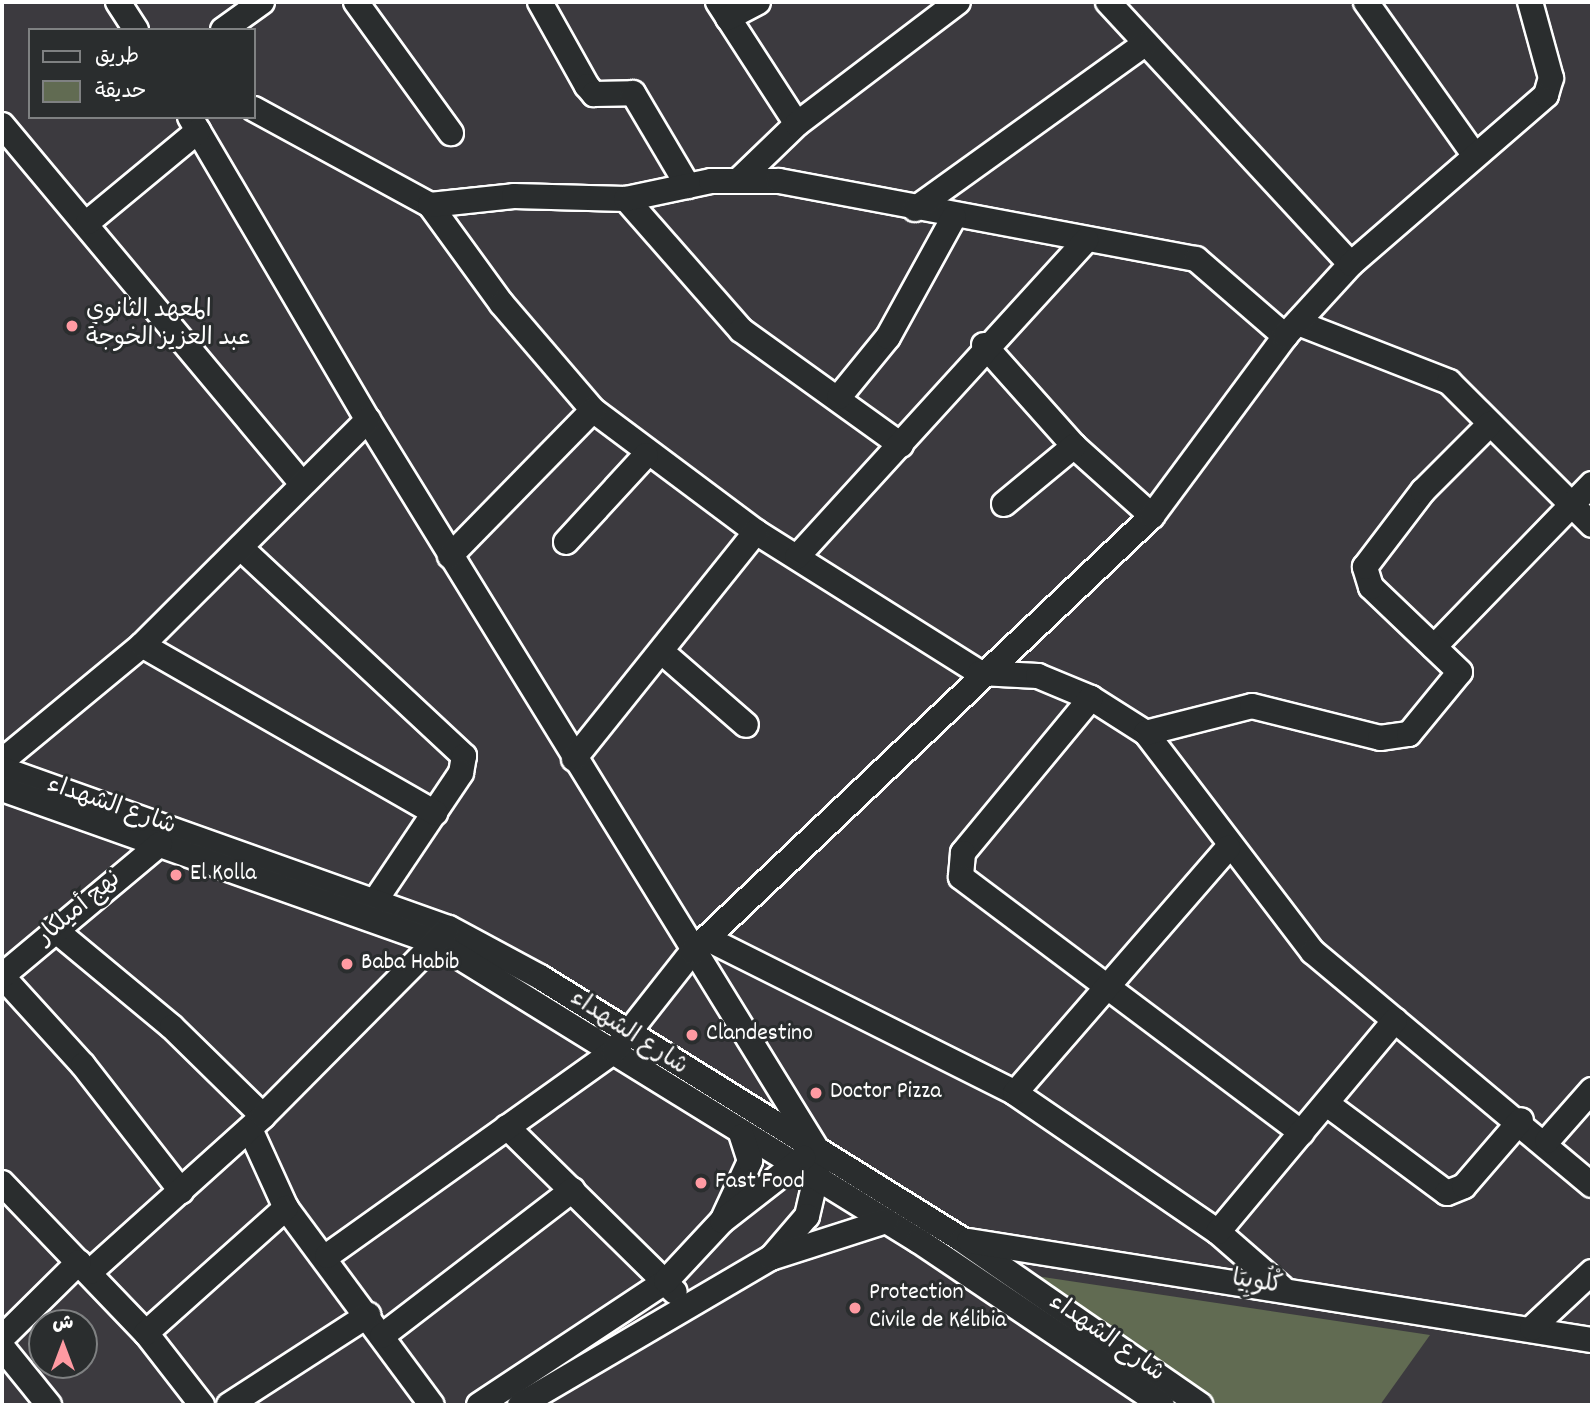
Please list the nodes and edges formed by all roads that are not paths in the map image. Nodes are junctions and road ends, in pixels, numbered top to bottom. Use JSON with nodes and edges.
{"nodes":[{"id":1,"x":118,"y":2,"type":"edge"},
{"id":2,"x":262,"y":2,"type":"edge"},
{"id":3,"x":356,"y":2,"type":"edge"},
{"id":4,"x":540,"y":2,"type":"edge"},
{"id":5,"x":758,"y":2,"type":"edge"},
{"id":6,"x":958,"y":2,"type":"edge"},
{"id":7,"x":1108,"y":2,"type":"edge"},
{"id":8,"x":1366,"y":2,"type":"edge"},
{"id":9,"x":1530,"y":2,"type":"edge"},
{"id":10,"x":723,"y":10,"type":"edge"},
{"id":11,"x":135,"y":28,"type":"edge"},
{"id":12,"x":226,"y":28,"type":"edge"},
{"id":13,"x":1143,"y":45,"type":"junction"},
{"id":14,"x":256,"y":110,"type":"edge"},
{"id":15,"x":2,"y":124,"type":"edge"},
{"id":16,"x":194,"y":124,"type":"edge"},
{"id":17,"x":797,"y":124,"type":"junction"},
{"id":18,"x":451,"y":133,"type":"dead end"},
{"id":19,"x":1473,"y":153,"type":"junction"},
{"id":20,"x":740,"y":178,"type":"junction"},
{"id":21,"x":688,"y":186,"type":"junction"},
{"id":22,"x":626,"y":199,"type":"junction"},
{"id":23,"x":430,"y":205,"type":"junction"},
{"id":24,"x":915,"y":209,"type":"junction"},
{"id":25,"x":954,"y":217,"type":"junction"},
{"id":26,"x":88,"y":222,"type":"junction"},
{"id":27,"x":1086,"y":240,"type":"junction"},
{"id":28,"x":1352,"y":264,"type":"junction"},
{"id":29,"x":1291,"y":329,"type":"junction"},
{"id":30,"x":985,"y":345,"type":"junction"},
{"id":31,"x":839,"y":397,"type":"junction"},
{"id":32,"x":593,"y":410,"type":"junction"},
{"id":33,"x":368,"y":420,"type":"junction"},
{"id":34,"x":1490,"y":424,"type":"junction"},
{"id":35,"x":901,"y":445,"type":"junction"},
{"id":36,"x":1074,"y":446,"type":"junction"},
{"id":37,"x":646,"y":455,"type":"junction"},
{"id":38,"x":302,"y":484,"type":"junction"},
{"id":39,"x":1592,"y":484,"type":"edge"},
{"id":40,"x":1004,"y":504,"type":"dead end"},
{"id":41,"x":1566,"y":506,"type":"junction"},
{"id":42,"x":1152,"y":516,"type":"junction"},
{"id":43,"x":1592,"y":525,"type":"edge"},
{"id":44,"x":756,"y":532,"type":"junction"},
{"id":45,"x":566,"y":542,"type":"dead end"},
{"id":46,"x":241,"y":548,"type":"junction"},
{"id":47,"x":450,"y":556,"type":"junction"},
{"id":48,"x":797,"y":557,"type":"junction"},
{"id":49,"x":142,"y":645,"type":"junction"},
{"id":50,"x":1434,"y":647,"type":"junction"},
{"id":51,"x":662,"y":652,"type":"junction"},
{"id":52,"x":980,"y":673,"type":"junction"},
{"id":53,"x":1091,"y":698,"type":"junction"},
{"id":54,"x":746,"y":725,"type":"dead end"},
{"id":55,"x":1146,"y":733,"type":"junction"},
{"id":56,"x":574,"y":759,"type":"junction"},
{"id":57,"x":2,"y":761,"type":"edge"},
{"id":58,"x":2,"y":769,"type":"edge"},
{"id":59,"x":2,"y":789,"type":"edge"},
{"id":60,"x":435,"y":813,"type":"junction"},
{"id":61,"x":160,"y":844,"type":"junction"},
{"id":62,"x":1228,"y":848,"type":"junction"},
{"id":63,"x":371,"y":906,"type":"junction"},
{"id":64,"x":54,"y":929,"type":"junction"},
{"id":65,"x":443,"y":936,"type":"junction"},
{"id":66,"x":700,"y":946,"type":"junction"},
{"id":67,"x":2,"y":976,"type":"edge"},
{"id":68,"x":1108,"y":987,"type":"junction"},
{"id":69,"x":1395,"y":1020,"type":"junction"},
{"id":70,"x":622,"y":1043,"type":"junction"},
{"id":71,"x":1592,"y":1090,"type":"edge"},
{"id":72,"x":1015,"y":1093,"type":"junction"},
{"id":73,"x":1327,"y":1104,"type":"junction"},
{"id":74,"x":1521,"y":1120,"type":"junction"},
{"id":75,"x":256,"y":1122,"type":"junction"},
{"id":76,"x":507,"y":1127,"type":"junction"},
{"id":77,"x":1302,"y":1133,"type":"junction"},
{"id":78,"x":742,"y":1136,"type":"junction"},
{"id":79,"x":1547,"y":1141,"type":"junction"},
{"id":80,"x":808,"y":1158,"type":"junction"},
{"id":81,"x":820,"y":1182,"type":"junction"},
{"id":82,"x":2,"y":1183,"type":"edge"},
{"id":83,"x":1592,"y":1185,"type":"edge"},
{"id":84,"x":572,"y":1190,"type":"junction"},
{"id":85,"x":181,"y":1191,"type":"junction"},
{"id":86,"x":286,"y":1208,"type":"junction"},
{"id":87,"x":722,"y":1221,"type":"junction"},
{"id":88,"x":886,"y":1221,"type":"junction"},
{"id":89,"x":1218,"y":1231,"type":"junction"},
{"id":90,"x":961,"y":1240,"type":"junction"},
{"id":91,"x":919,"y":1241,"type":"junction"},
{"id":92,"x":327,"y":1256,"type":"junction"},
{"id":93,"x":771,"y":1258,"type":"junction"},
{"id":94,"x":84,"y":1267,"type":"junction"},
{"id":95,"x":1592,"y":1272,"type":"edge"},
{"id":96,"x":666,"y":1281,"type":"junction"},
{"id":97,"x":1281,"y":1287,"type":"junction"},
{"id":98,"x":686,"y":1307,"type":"junction"},
{"id":99,"x":368,"y":1315,"type":"junction"},
{"id":100,"x":1532,"y":1328,"type":"junction"},
{"id":101,"x":146,"y":1334,"type":"junction"},
{"id":102,"x":382,"y":1336,"type":"junction"},
{"id":103,"x":2,"y":1338,"type":"edge"},
{"id":104,"x":1592,"y":1340,"type":"edge"},
{"id":105,"x":2,"y":1347,"type":"edge"},
{"id":106,"x":49,"y":1405,"type":"edge"},
{"id":107,"x":202,"y":1405,"type":"edge"},
{"id":108,"x":229,"y":1405,"type":"edge"},
{"id":109,"x":432,"y":1405,"type":"edge"},
{"id":110,"x":479,"y":1405,"type":"edge"},
{"id":111,"x":520,"y":1405,"type":"edge"},
{"id":112,"x":1162,"y":1405,"type":"edge"},
{"id":113,"x":1200,"y":1405,"type":"edge"}],
"edges":[{"from":1,"to":11,"type":"street"},
{"from":2,"to":12,"type":"street"},
{"from":3,"to":18,"type":"street"},
{"from":4,"to":21,"type":"street"},
{"from":5,"to":10,"type":"street"},
{"from":6,"to":17,"type":"street"},
{"from":7,"to":13,"type":"street"},
{"from":8,"to":19,"type":"street"},
{"from":9,"to":19,"type":"street"},
{"from":10,"to":17,"type":"street"},
{"from":13,"to":24,"type":"street"},
{"from":13,"to":28,"type":"street"},
{"from":14,"to":23,"type":"street"},
{"from":15,"to":26,"type":"street"},
{"from":16,"to":26,"type":"street"},
{"from":16,"to":33,"type":"street"},
{"from":17,"to":20,"type":"street"},
{"from":19,"to":28,"type":"street"},
{"from":20,"to":21,"type":"street"},
{"from":20,"to":24,"type":"street"},
{"from":21,"to":22,"type":"street"},
{"from":22,"to":23,"type":"street"},
{"from":22,"to":31,"type":"street"},
{"from":23,"to":32,"type":"street"},
{"from":24,"to":25,"type":"street"},
{"from":25,"to":27,"type":"street"},
{"from":25,"to":31,"type":"street"},
{"from":26,"to":38,"type":"street"},
{"from":27,"to":29,"type":"street"},
{"from":27,"to":30,"type":"street"},
{"from":28,"to":29,"type":"street"},
{"from":29,"to":34,"type":"street"},
{"from":29,"to":42,"type":"street"},
{"from":30,"to":35,"type":"street"},
{"from":30,"to":36,"type":"street"},
{"from":31,"to":35,"type":"street"},
{"from":32,"to":37,"type":"street"},
{"from":32,"to":47,"type":"street"},
{"from":33,"to":38,"type":"street"},
{"from":33,"to":47,"type":"street"},
{"from":34,"to":41,"type":"street"},
{"from":34,"to":50,"type":"street"},
{"from":35,"to":48,"type":"street"},
{"from":36,"to":40,"type":"street"},
{"from":36,"to":42,"type":"street"},
{"from":37,"to":44,"type":"street"},
{"from":37,"to":45,"type":"street"},
{"from":38,"to":46,"type":"street"},
{"from":39,"to":41,"type":"street"},
{"from":41,"to":43,"type":"street"},
{"from":41,"to":50,"type":"street"},
{"from":42,"to":52,"type":"street"},
{"from":44,"to":48,"type":"street"},
{"from":44,"to":51,"type":"street"},
{"from":46,"to":49,"type":"street"},
{"from":46,"to":60,"type":"street"},
{"from":47,"to":56,"type":"street"},
{"from":48,"to":52,"type":"street"},
{"from":49,"to":57,"type":"street"},
{"from":49,"to":60,"type":"street"},
{"from":50,"to":55,"type":"street"},
{"from":51,"to":54,"type":"street"},
{"from":51,"to":56,"type":"street"},
{"from":52,"to":53,"type":"street"},
{"from":52,"to":66,"type":"street"},
{"from":53,"to":55,"type":"street"},
{"from":53,"to":68,"type":"street"},
{"from":55,"to":62,"type":"street"},
{"from":56,"to":66,"type":"street"},
{"from":58,"to":63,"type":"street","name":"شارع الشهداء"},
{"from":59,"to":61,"type":"street","name":"شارع الشهداء"},
{"from":60,"to":63,"type":"street"},
{"from":61,"to":63,"type":"street","name":"شارع الشهداء"},
{"from":61,"to":64,"type":"street","name":"نهج أميلكار"},
{"from":62,"to":68,"type":"street"},
{"from":62,"to":69,"type":"street"},
{"from":63,"to":65,"type":"street","name":"شارع الشهداء"},
{"from":64,"to":67,"type":"street","name":"نهج أميلكار"},
{"from":64,"to":75,"type":"street"},
{"from":65,"to":70,"type":"street","name":"شارع الشهداء"},
{"from":65,"to":75,"type":"street"},
{"from":66,"to":70,"type":"street"},
{"from":66,"to":72,"type":"street"},
{"from":66,"to":80,"type":"street"},
{"from":67,"to":85,"type":"street"},
{"from":68,"to":72,"type":"street"},
{"from":68,"to":77,"type":"street"},
{"from":69,"to":73,"type":"street"},
{"from":69,"to":74,"type":"street"},
{"from":70,"to":76,"type":"street"},
{"from":70,"to":78,"type":"street","name":"شارع الشهداء"},
{"from":70,"to":80,"type":"street","name":"شارع الشهداء"},
{"from":71,"to":79,"type":"street"},
{"from":72,"to":89,"type":"street"},
{"from":73,"to":74,"type":"street"},
{"from":73,"to":77,"type":"street"},
{"from":74,"to":79,"type":"street"},
{"from":75,"to":85,"type":"street"},
{"from":75,"to":86,"type":"street"},
{"from":76,"to":84,"type":"street"},
{"from":76,"to":92,"type":"street"},
{"from":77,"to":89,"type":"street"},
{"from":78,"to":80,"type":"street","name":"شارع الشهداء"},
{"from":78,"to":87,"type":"street"},
{"from":79,"to":83,"type":"street"},
{"from":80,"to":81,"type":"street"},
{"from":80,"to":87,"type":"street"},
{"from":80,"to":90,"type":"street","name":"شارع الشهداء"},
{"from":81,"to":88,"type":"street","name":"شارع الشهداء"},
{"from":81,"to":93,"type":"street"},
{"from":82,"to":94,"type":"street"},
{"from":84,"to":96,"type":"street"},
{"from":84,"to":102,"type":"street"},
{"from":85,"to":94,"type":"street"},
{"from":86,"to":92,"type":"street"},
{"from":86,"to":101,"type":"street"},
{"from":87,"to":96,"type":"street"},
{"from":88,"to":91,"type":"street","name":"شارع الشهداء"},
{"from":88,"to":93,"type":"street"},
{"from":89,"to":97,"type":"street"},
{"from":90,"to":91,"type":"street","name":"كْلُوبِيَا"},
{"from":90,"to":97,"type":"street","name":"كْلُوبِيَا"},
{"from":90,"to":113,"type":"street","name":"شارع الشهداء"},
{"from":91,"to":112,"type":"street","name":"شارع الشهداء"},
{"from":92,"to":99,"type":"street"},
{"from":93,"to":98,"type":"street"},
{"from":94,"to":101,"type":"street"},
{"from":94,"to":103,"type":"street"},
{"from":95,"to":100,"type":"street"},
{"from":96,"to":98,"type":"street"},
{"from":96,"to":110,"type":"street"},
{"from":97,"to":100,"type":"street","name":"كْلُوبِيَا"},
{"from":98,"to":111,"type":"street"},
{"from":99,"to":102,"type":"street"},
{"from":99,"to":108,"type":"street"},
{"from":100,"to":104,"type":"street","name":"كْلُوبِيَا"},
{"from":101,"to":107,"type":"street"},
{"from":102,"to":109,"type":"street"},
{"from":105,"to":106,"type":"street"}]}
